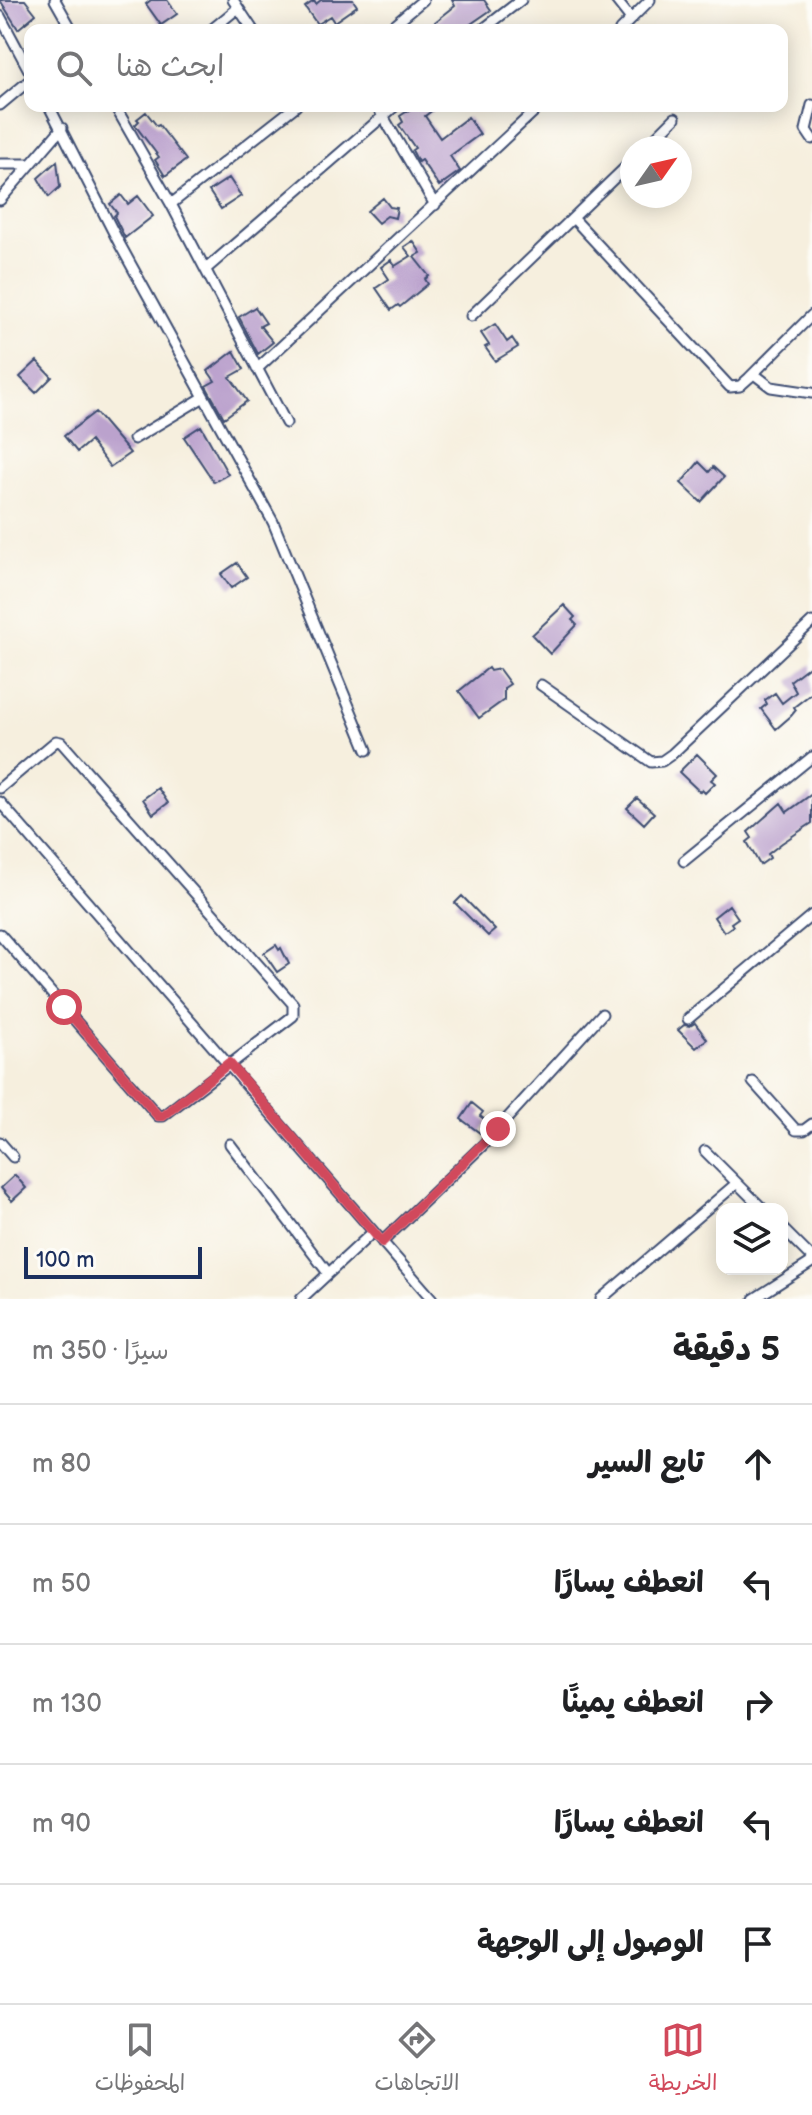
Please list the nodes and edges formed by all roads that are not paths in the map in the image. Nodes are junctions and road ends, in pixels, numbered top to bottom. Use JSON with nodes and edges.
{"nodes":[{"id":1,"x":55,"y":0,"type":"edge"},
{"id":2,"x":423,"y":0,"type":"edge"},
{"id":3,"x":521,"y":0,"type":"edge"},
{"id":4,"x":616,"y":0,"type":"edge"},
{"id":5,"x":650,"y":0,"type":"edge"},
{"id":6,"x":236,"y":4,"type":"edge"},
{"id":7,"x":0,"y":16,"type":"edge"},
{"id":8,"x":631,"y":19,"type":"junction"},
{"id":9,"x":69,"y":24,"type":"edge"},
{"id":10,"x":217,"y":24,"type":"edge"},
{"id":11,"x":249,"y":24,"type":"edge"},
{"id":12,"x":394,"y":24,"type":"edge"},
{"id":13,"x":490,"y":24,"type":"edge"},
{"id":14,"x":626,"y":24,"type":"edge"},
{"id":15,"x":24,"y":61,"type":"edge"},
{"id":16,"x":24,"y":85,"type":"edge"},
{"id":17,"x":0,"y":105,"type":"edge"},
{"id":18,"x":812,"y":105,"type":"edge"},
{"id":19,"x":53,"y":112,"type":"edge"},
{"id":20,"x":118,"y":112,"type":"edge"},
{"id":21,"x":288,"y":112,"type":"edge"},
{"id":22,"x":381,"y":112,"type":"edge"},
{"id":23,"x":390,"y":112,"type":"edge"},
{"id":24,"x":534,"y":112,"type":"edge"},
{"id":25,"x":385,"y":117,"type":"junction"},
{"id":26,"x":675,"y":118,"type":"dead end"},
{"id":27,"x":62,"y":128,"type":"junction"},
{"id":28,"x":657,"y":136,"type":"edge"},
{"id":29,"x":812,"y":139,"type":"edge"},
{"id":30,"x":0,"y":164,"type":"edge"},
{"id":31,"x":29,"y":164,"type":"junction"},
{"id":32,"x":620,"y":173,"type":"edge"},
{"id":33,"x":0,"y":200,"type":"edge"},
{"id":34,"x":171,"y":204,"type":"junction"},
{"id":35,"x":435,"y":205,"type":"junction"},
{"id":36,"x":574,"y":219,"type":"junction"},
{"id":37,"x":206,"y":269,"type":"junction"},
{"id":38,"x":812,"y":315,"type":"edge"},
{"id":39,"x":471,"y":316,"type":"dead end"},
{"id":40,"x":257,"y":369,"type":"junction"},
{"id":41,"x":754,"y":374,"type":"junction"},
{"id":42,"x":812,"y":393,"type":"edge"},
{"id":43,"x":204,"y":397,"type":"junction"},
{"id":44,"x":286,"y":423,"type":"dead end"},
{"id":45,"x":134,"y":439,"type":"dead end"},
{"id":46,"x":812,"y":622,"type":"edge"},
{"id":47,"x":541,"y":685,"type":"dead end"},
{"id":48,"x":367,"y":750,"type":"dead end"},
{"id":49,"x":812,"y":757,"type":"edge"},
{"id":50,"x":0,"y":788,"type":"edge"},
{"id":51,"x":0,"y":802,"type":"edge"},
{"id":52,"x":684,"y":861,"type":"dead end"},
{"id":53,"x":812,"y":915,"type":"edge"},
{"id":54,"x":0,"y":934,"type":"edge"},
{"id":55,"x":602,"y":1014,"type":"dead end"},
{"id":56,"x":688,"y":1019,"type":"dead end"},
{"id":57,"x":229,"y":1063,"type":"junction"},
{"id":58,"x":753,"y":1082,"type":"dead end"},
{"id":59,"x":812,"y":1124,"type":"edge"},
{"id":60,"x":0,"y":1142,"type":"edge"},
{"id":61,"x":230,"y":1144,"type":"dead end"},
{"id":62,"x":705,"y":1151,"type":"dead end"},
{"id":63,"x":13,"y":1157,"type":"dead end"},
{"id":64,"x":737,"y":1183,"type":"junction"},
{"id":65,"x":757,"y":1203,"type":"edge"},
{"id":66,"x":373,"y":1232,"type":"junction"},
{"id":67,"x":788,"y":1234,"type":"edge"},
{"id":68,"x":382,"y":1242,"type":"junction"},
{"id":69,"x":812,"y":1260,"type":"edge"},
{"id":70,"x":328,"y":1273,"type":"junction"},
{"id":71,"x":301,"y":1299,"type":"edge"},
{"id":72,"x":432,"y":1299,"type":"edge"},
{"id":73,"x":601,"y":1299,"type":"edge"},
{"id":74,"x":754,"y":1299,"type":"edge"}],
"edges":[{"from":1,"to":9,"type":"street"},
{"from":2,"to":12,"type":"street"},
{"from":3,"to":13,"type":"street"},
{"from":4,"to":8,"type":"street"},
{"from":5,"to":8,"type":"street"},
{"from":6,"to":10,"type":"street"},
{"from":6,"to":11,"type":"street"},
{"from":7,"to":15,"type":"street"},
{"from":8,"to":14,"type":"street"},
{"from":16,"to":17,"type":"street"},
{"from":18,"to":29,"type":"street"},
{"from":19,"to":27,"type":"street"},
{"from":20,"to":34,"type":"street"},
{"from":21,"to":34,"type":"street"},
{"from":22,"to":25,"type":"street"},
{"from":23,"to":25,"type":"street"},
{"from":24,"to":35,"type":"street"},
{"from":25,"to":35,"type":"street"},
{"from":25,"to":37,"type":"street"},
{"from":26,"to":28,"type":"street"},
{"from":27,"to":31,"type":"street"},
{"from":27,"to":43,"type":"street"},
{"from":30,"to":31,"type":"street"},
{"from":31,"to":33,"type":"street"},
{"from":32,"to":36,"type":"street"},
{"from":34,"to":37,"type":"street"},
{"from":35,"to":40,"type":"street"},
{"from":36,"to":39,"type":"street"},
{"from":36,"to":41,"type":"street"},
{"from":37,"to":40,"type":"street"},
{"from":38,"to":41,"type":"street"},
{"from":40,"to":44,"type":"street"},
{"from":41,"to":42,"type":"street"},
{"from":43,"to":45,"type":"street"},
{"from":43,"to":48,"type":"street"},
{"from":46,"to":47,"type":"street"},
{"from":49,"to":52,"type":"street"},
{"from":50,"to":57,"type":"street"},
{"from":51,"to":57,"type":"street"},
{"from":53,"to":56,"type":"street"},
{"from":54,"to":57,"type":"street"},
{"from":55,"to":68,"type":"street"},
{"from":57,"to":66,"type":"street"},
{"from":58,"to":59,"type":"street"},
{"from":60,"to":63,"type":"street"},
{"from":61,"to":70,"type":"street"},
{"from":62,"to":64,"type":"street"},
{"from":64,"to":65,"type":"street"},
{"from":64,"to":73,"type":"street"},
{"from":66,"to":68,"type":"street"},
{"from":66,"to":70,"type":"street"},
{"from":67,"to":69,"type":"street"},
{"from":68,"to":72,"type":"street"},
{"from":69,"to":74,"type":"street"},
{"from":70,"to":71,"type":"street"}]}
